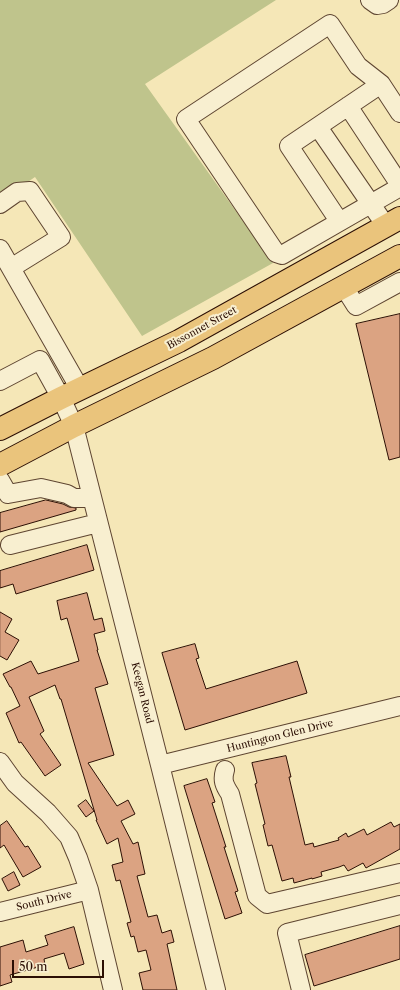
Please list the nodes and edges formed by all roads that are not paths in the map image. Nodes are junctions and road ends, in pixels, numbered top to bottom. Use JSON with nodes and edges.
{"nodes":[{"id":1,"x":370,"y":0,"type":"edge"},
{"id":2,"x":389,"y":0,"type":"edge"},
{"id":3,"x":381,"y":84,"type":"junction"},
{"id":4,"x":348,"y":106,"type":"junction"},
{"id":5,"x":400,"y":113,"type":"edge"},
{"id":6,"x":318,"y":127,"type":"junction"},
{"id":7,"x":400,"y":186,"type":"edge"},
{"id":8,"x":371,"y":203,"type":"junction"},
{"id":9,"x":0,"y":204,"type":"edge"},
{"id":10,"x":339,"y":221,"type":"junction"},
{"id":11,"x":393,"y":222,"type":"edge"},
{"id":12,"x":299,"y":245,"type":"junction"},
{"id":13,"x":0,"y":249,"type":"edge"},
{"id":14,"x":400,"y":256,"type":"edge"},
{"id":15,"x":312,"y":267,"type":"junction"},
{"id":16,"x":11,"y":268,"type":"junction"},
{"id":17,"x":400,"y":282,"type":"edge"},
{"id":18,"x":344,"y":287,"type":"junction"},
{"id":19,"x":259,"y":297,"type":"junction"},
{"id":20,"x":275,"y":325,"type":"junction"},
{"id":21,"x":0,"y":381,"type":"edge"},
{"id":22,"x":71,"y":394,"type":"junction"},
{"id":23,"x":74,"y":426,"type":"junction"},
{"id":24,"x":0,"y":429,"type":"edge"},
{"id":25,"x":0,"y":464,"type":"edge"},
{"id":26,"x":0,"y":480,"type":"edge"},
{"id":27,"x":91,"y":495,"type":"junction"},
{"id":28,"x":98,"y":523,"type":"junction"},
{"id":29,"x":10,"y":544,"type":"dead end"},
{"id":30,"x":400,"y":706,"type":"edge"},
{"id":31,"x":220,"y":751,"type":"junction"},
{"id":32,"x":0,"y":762,"type":"edge"},
{"id":33,"x":160,"y":765,"type":"junction"},
{"id":34,"x":400,"y":872,"type":"edge"},
{"id":35,"x":89,"y":890,"type":"junction"},
{"id":36,"x":400,"y":905,"type":"edge"},
{"id":37,"x":0,"y":912,"type":"edge"},
{"id":38,"x":113,"y":990,"type":"edge"},
{"id":39,"x":216,"y":990,"type":"edge"},
{"id":40,"x":301,"y":990,"type":"edge"}],
"edges":[{"from":1,"to":2,"type":"street"},
{"from":3,"to":4,"type":"street"},
{"from":3,"to":5,"type":"street"},
{"from":3,"to":12,"type":"street"},
{"from":4,"to":6,"type":"street"},
{"from":4,"to":7,"type":"street"},
{"from":6,"to":8,"type":"street"},
{"from":6,"to":10,"type":"street"},
{"from":7,"to":8,"type":"street"},
{"from":8,"to":10,"type":"street"},
{"from":8,"to":11,"type":"street"},
{"from":9,"to":16,"type":"street"},
{"from":10,"to":12,"type":"street"},
{"from":11,"to":15,"type":"main road","name":"Bissonnet Street"},
{"from":12,"to":15,"type":"street"},
{"from":13,"to":16,"type":"street"},
{"from":14,"to":18,"type":"main road"},
{"from":15,"to":19,"type":"main road","name":"Bissonnet Street"},
{"from":16,"to":22,"type":"street"},
{"from":17,"to":18,"type":"street"},
{"from":18,"to":20,"type":"main road"},
{"from":19,"to":20,"type":"main road"},
{"from":19,"to":22,"type":"main road","name":"Bissonnet Street"},
{"from":20,"to":23,"type":"main road"},
{"from":21,"to":22,"type":"street"},
{"from":22,"to":23,"type":"street","name":"Keegan Road"},
{"from":22,"to":24,"type":"main road","name":"Bissonnet Street"},
{"from":23,"to":25,"type":"main road"},
{"from":23,"to":27,"type":"street","name":"Keegan Road"},
{"from":26,"to":27,"type":"street"},
{"from":27,"to":28,"type":"street","name":"Keegan Road"},
{"from":28,"to":29,"type":"street"},
{"from":28,"to":33,"type":"street","name":"Keegan Road"},
{"from":30,"to":31,"type":"street","name":"Huntington Glen Drive"},
{"from":31,"to":33,"type":"street","name":"Huntington Glen Drive"},
{"from":31,"to":34,"type":"street"},
{"from":32,"to":35,"type":"street"},
{"from":33,"to":39,"type":"street","name":"Keegan Road"},
{"from":35,"to":37,"type":"street","name":"South Drive"},
{"from":35,"to":38,"type":"street"},
{"from":36,"to":40,"type":"street"}]}
